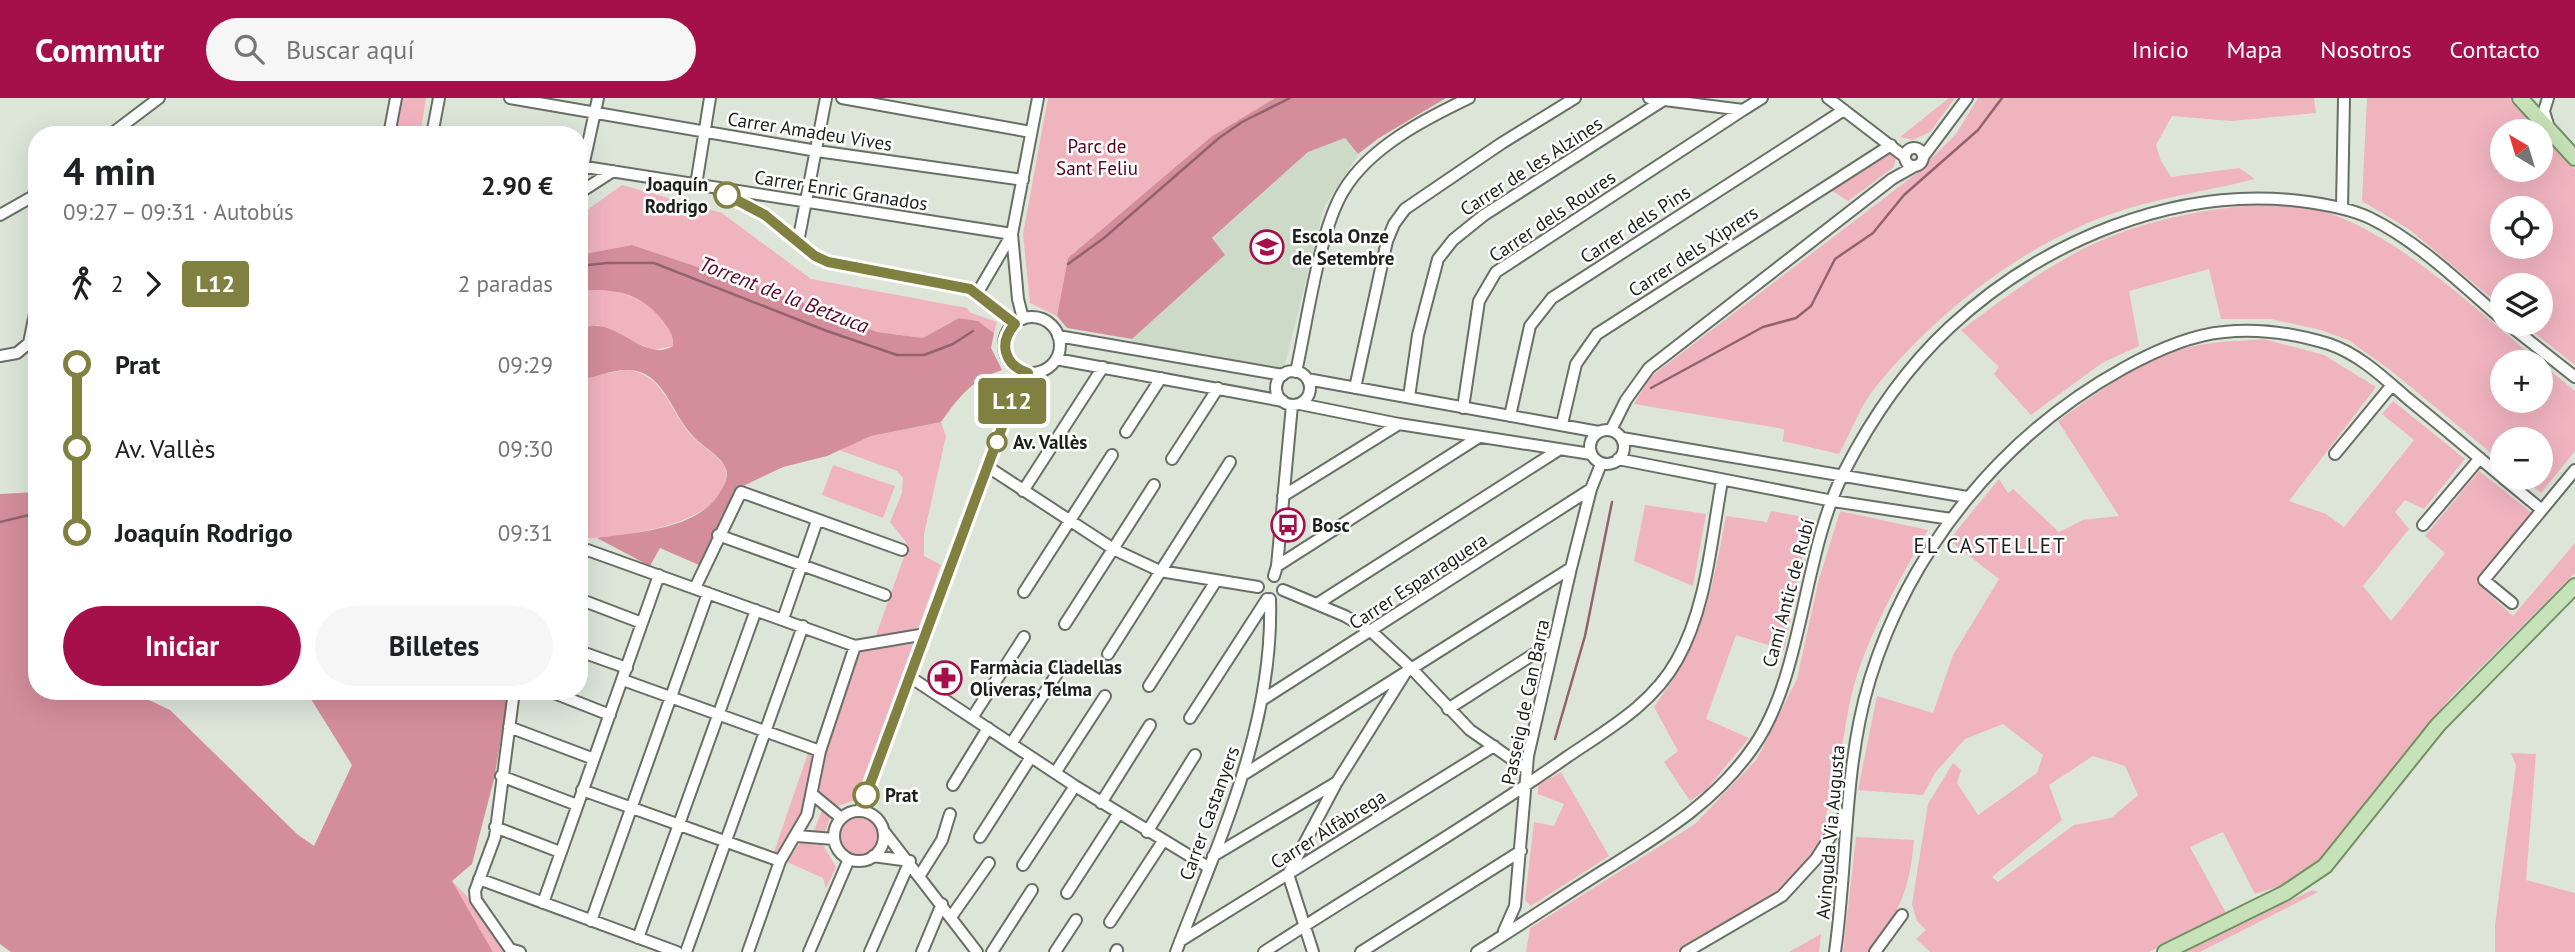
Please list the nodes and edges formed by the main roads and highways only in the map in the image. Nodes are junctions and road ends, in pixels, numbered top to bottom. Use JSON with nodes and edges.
{"nodes":[{"id":1,"x":2520,"y":98,"type":"edge"},
{"id":2,"x":2531,"y":98,"type":"edge"},
{"id":3,"x":2546,"y":105,"type":"edge"},
{"id":4,"x":2575,"y":146,"type":"edge"},
{"id":5,"x":2575,"y":158,"type":"edge"},
{"id":6,"x":2575,"y":586,"type":"edge"},
{"id":7,"x":2165,"y":952,"type":"edge"}],
"edges":[{"from":1,"to":5,"type":"main road"},
{"from":2,"to":3,"type":"main road"},
{"from":3,"to":4,"type":"main road"},
{"from":6,"to":7,"type":"main road"}]}
